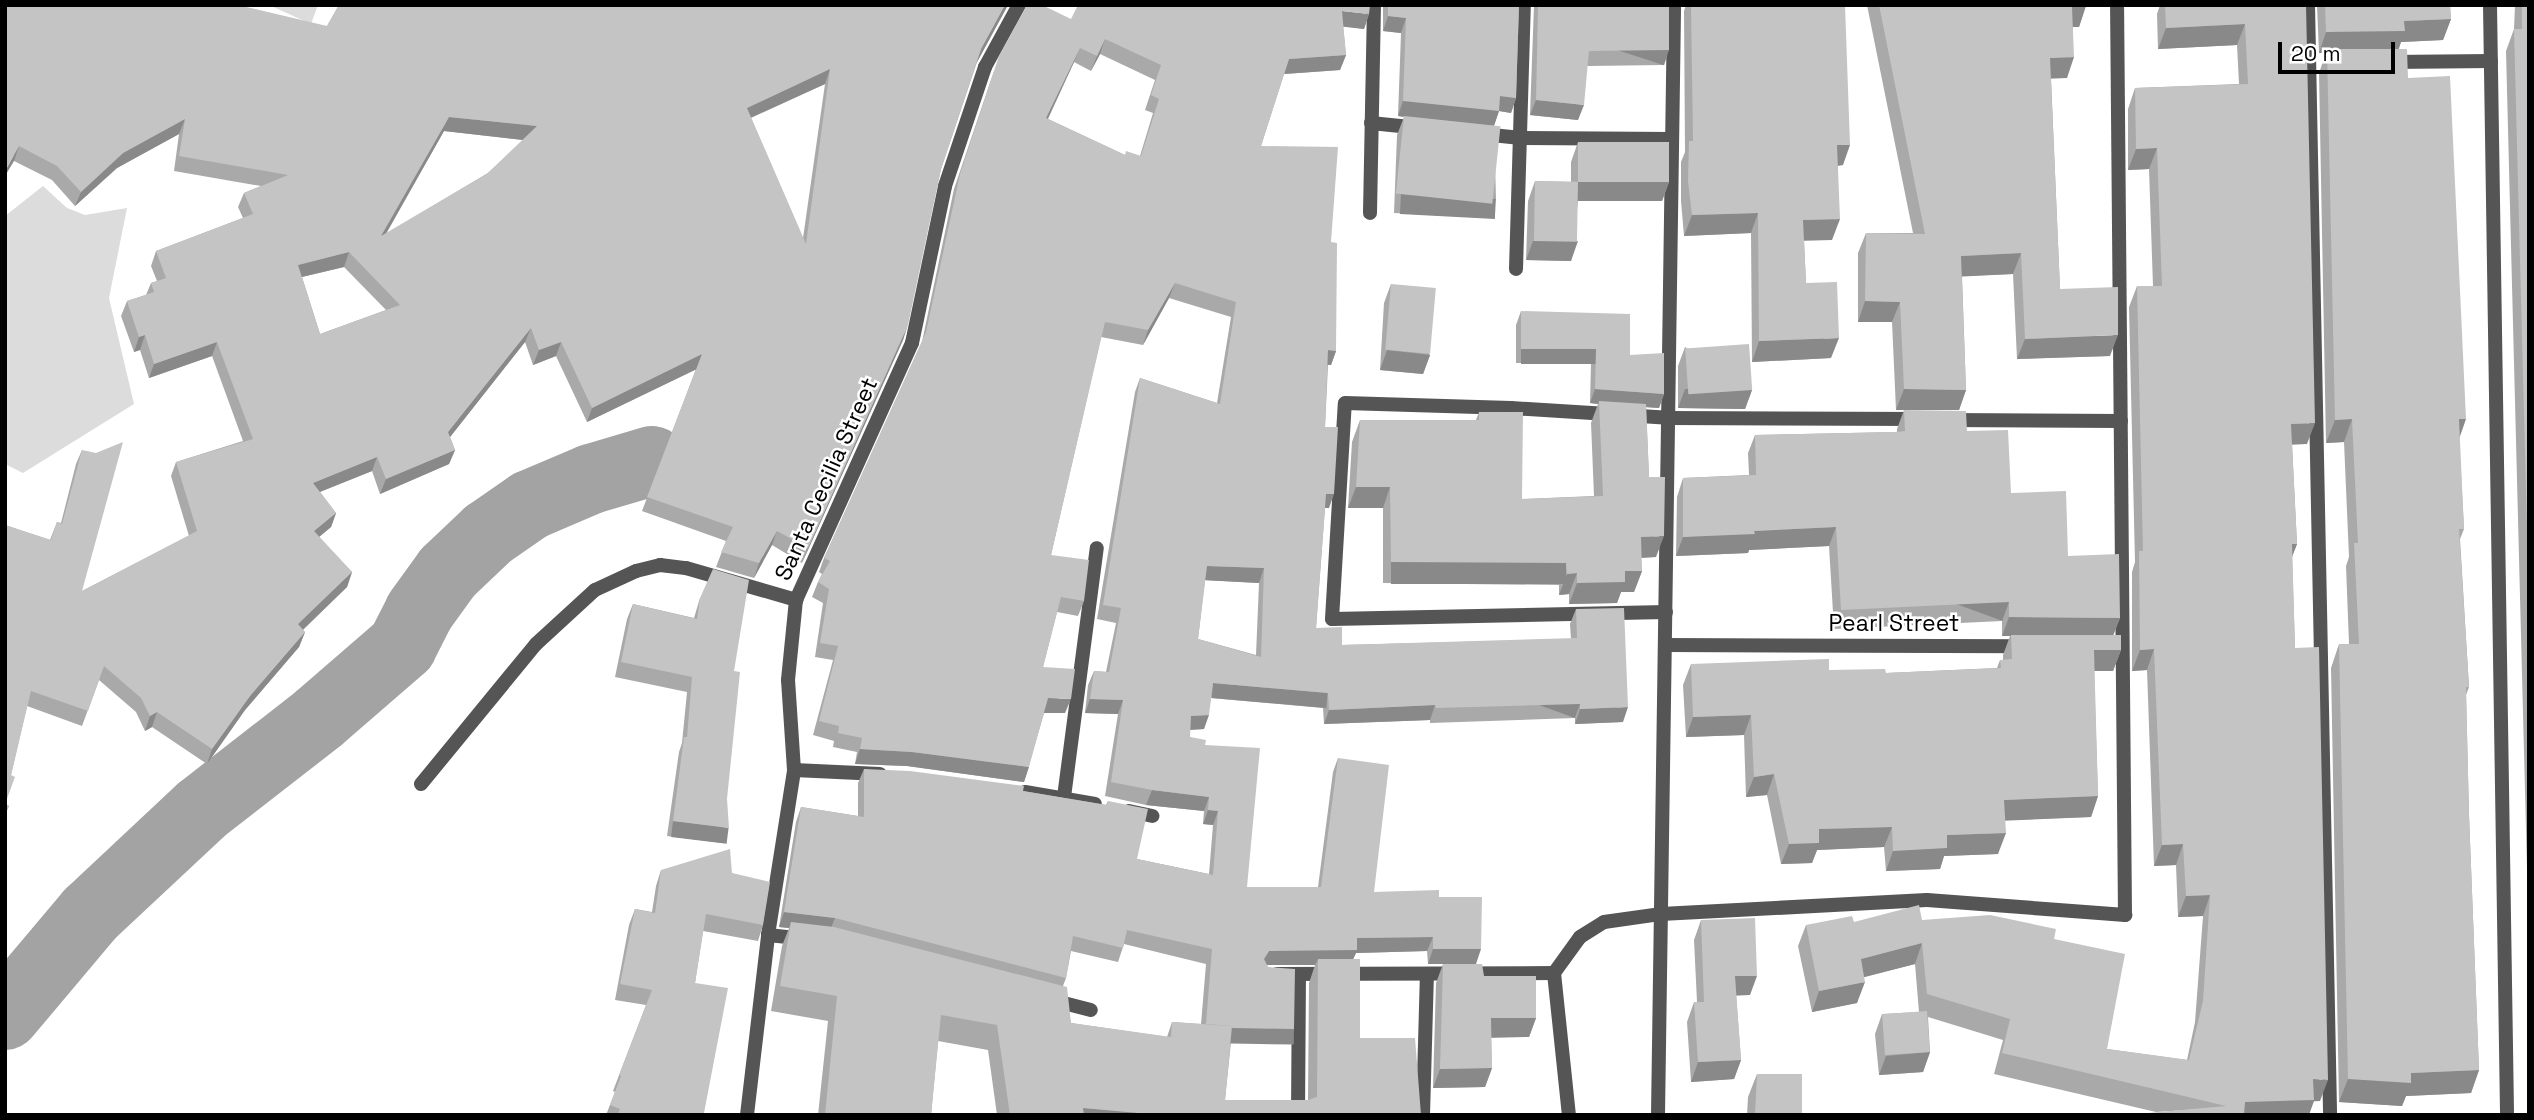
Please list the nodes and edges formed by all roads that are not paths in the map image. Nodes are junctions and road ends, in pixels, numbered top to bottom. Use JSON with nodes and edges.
{"nodes":[{"id":1,"x":1019,"y":5,"type":"edge"},
{"id":2,"x":1374,"y":5,"type":"edge"},
{"id":3,"x":1524,"y":5,"type":"edge"},
{"id":4,"x":1674,"y":5,"type":"edge"},
{"id":5,"x":2117,"y":5,"type":"edge"},
{"id":6,"x":2308,"y":5,"type":"edge"},
{"id":7,"x":2490,"y":5,"type":"edge"},
{"id":8,"x":2491,"y":61,"type":"junction"},
{"id":9,"x":2374,"y":62,"type":"edge"},
{"id":10,"x":1371,"y":123,"type":"junction"},
{"id":11,"x":1439,"y":130,"type":"edge"},
{"id":12,"x":1466,"y":132,"type":"edge"},
{"id":13,"x":1521,"y":138,"type":"junction"},
{"id":14,"x":1672,"y":139,"type":"junction"},
{"id":15,"x":1370,"y":213,"type":"dead end"},
{"id":16,"x":1516,"y":269,"type":"dead end"},
{"id":17,"x":1668,"y":418,"type":"junction"},
{"id":18,"x":2121,"y":421,"type":"junction"},
{"id":19,"x":1097,"y":548,"type":"dead end"},
{"id":20,"x":796,"y":600,"type":"junction"},
{"id":21,"x":1666,"y":612,"type":"junction"},
{"id":22,"x":1665,"y":645,"type":"junction"},
{"id":23,"x":2040,"y":646,"type":"edge"},
{"id":24,"x":794,"y":770,"type":"junction"},
{"id":25,"x":894,"y":775,"type":"edge"},
{"id":26,"x":421,"y":784,"type":"dead end"},
{"id":27,"x":1011,"y":790,"type":"edge"},
{"id":28,"x":1064,"y":797,"type":"junction"},
{"id":29,"x":1152,"y":816,"type":"dead end"},
{"id":30,"x":1661,"y":914,"type":"junction"},
{"id":31,"x":768,"y":934,"type":"junction"},
{"id":32,"x":815,"y":940,"type":"edge"},
{"id":33,"x":1554,"y":973,"type":"junction"},
{"id":34,"x":1268,"y":974,"type":"edge"},
{"id":35,"x":1299,"y":974,"type":"junction"},
{"id":36,"x":1427,"y":975,"type":"junction"},
{"id":37,"x":1038,"y":996,"type":"edge"},
{"id":38,"x":1091,"y":1010,"type":"dead end"},
{"id":39,"x":747,"y":1115,"type":"edge"},
{"id":40,"x":1297,"y":1115,"type":"edge"},
{"id":41,"x":1423,"y":1115,"type":"edge"},
{"id":42,"x":1569,"y":1115,"type":"edge"},
{"id":43,"x":1658,"y":1115,"type":"edge"},
{"id":44,"x":2330,"y":1115,"type":"edge"},
{"id":45,"x":2507,"y":1115,"type":"edge"}],
"edges":[{"from":1,"to":20,"type":"street","name":"Santa Cecilia Street"},
{"from":2,"to":10,"type":"street"},
{"from":3,"to":13,"type":"street"},
{"from":4,"to":14,"type":"street"},
{"from":5,"to":18,"type":"street"},
{"from":6,"to":44,"type":"street"},
{"from":7,"to":8,"type":"street"},
{"from":8,"to":9,"type":"street"},
{"from":8,"to":45,"type":"street"},
{"from":10,"to":11,"type":"street"},
{"from":10,"to":15,"type":"street"},
{"from":12,"to":13,"type":"street"},
{"from":13,"to":14,"type":"street"},
{"from":13,"to":16,"type":"street"},
{"from":14,"to":17,"type":"street"},
{"from":17,"to":18,"type":"street"},
{"from":17,"to":21,"type":"street"},
{"from":17,"to":21,"type":"street"},
{"from":18,"to":30,"type":"street"},
{"from":19,"to":28,"type":"street"},
{"from":20,"to":24,"type":"street","name":"Santa Cecilia Street"},
{"from":20,"to":26,"type":"street"},
{"from":21,"to":22,"type":"street"},
{"from":22,"to":23,"type":"street","name":"Pearl Street"},
{"from":22,"to":30,"type":"street"},
{"from":24,"to":25,"type":"street"},
{"from":24,"to":31,"type":"street","name":"Santa Cecilia Street"},
{"from":27,"to":28,"type":"street"},
{"from":28,"to":29,"type":"street"},
{"from":30,"to":33,"type":"street"},
{"from":30,"to":43,"type":"street"},
{"from":31,"to":32,"type":"street"},
{"from":31,"to":39,"type":"street","name":"Santa Cecilia Street"},
{"from":33,"to":36,"type":"street"},
{"from":33,"to":42,"type":"street"},
{"from":34,"to":35,"type":"street"},
{"from":35,"to":36,"type":"street"},
{"from":35,"to":40,"type":"street"},
{"from":36,"to":41,"type":"street"},
{"from":37,"to":38,"type":"street"}]}
